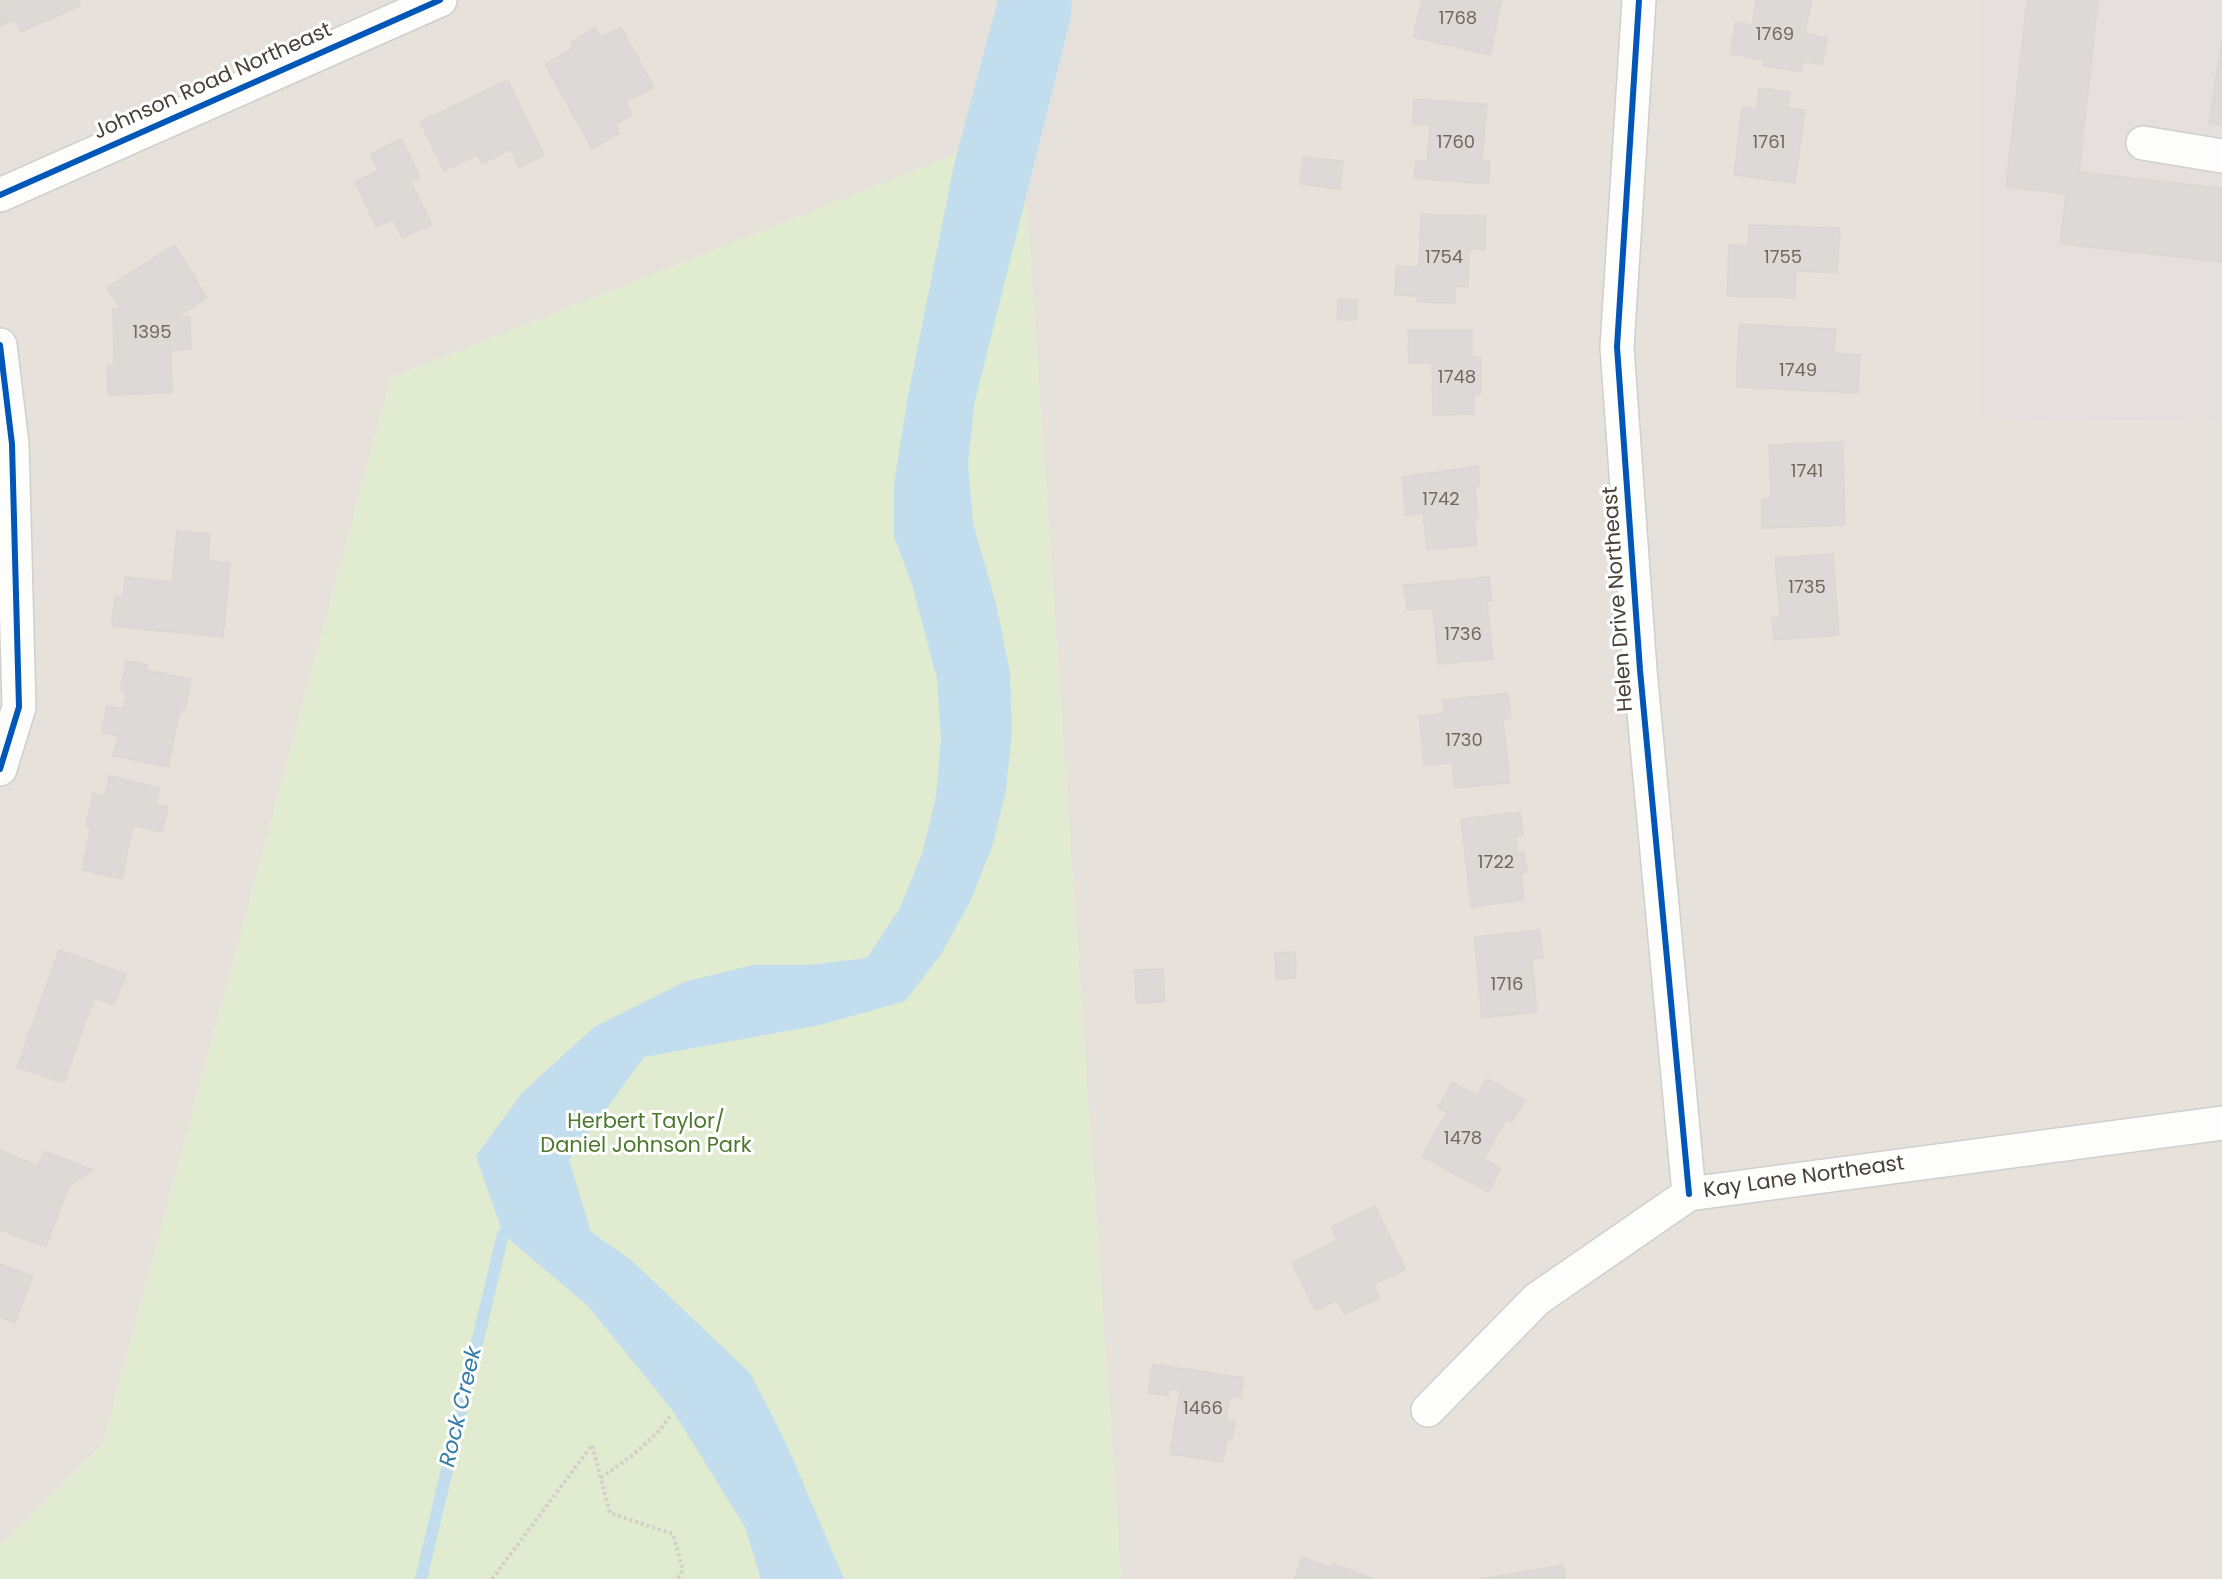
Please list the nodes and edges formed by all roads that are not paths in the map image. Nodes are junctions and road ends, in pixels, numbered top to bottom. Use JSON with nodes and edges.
{"nodes":[{"id":1,"x":440,"y":0,"type":"edge"},
{"id":2,"x":1639,"y":0,"type":"edge"},
{"id":3,"x":2143,"y":143,"type":"dead end"},
{"id":4,"x":2222,"y":156,"type":"edge"},
{"id":5,"x":0,"y":195,"type":"edge"},
{"id":6,"x":0,"y":345,"type":"edge"},
{"id":7,"x":0,"y":769,"type":"edge"},
{"id":8,"x":2222,"y":1123,"type":"edge"},
{"id":9,"x":1689,"y":1194,"type":"junction"},
{"id":10,"x":1428,"y":1410,"type":"dead end"}],
"edges":[{"from":1,"to":5,"type":"street","name":"Johnson Road Northeast"},
{"from":2,"to":9,"type":"street","name":"Helen Drive Northeast"},
{"from":3,"to":4,"type":"street"},
{"from":6,"to":7,"type":"street"},
{"from":8,"to":9,"type":"street","name":"Kay Lane Northeast"},
{"from":9,"to":10,"type":"street","name":"Kay Lane Northeast"}]}
